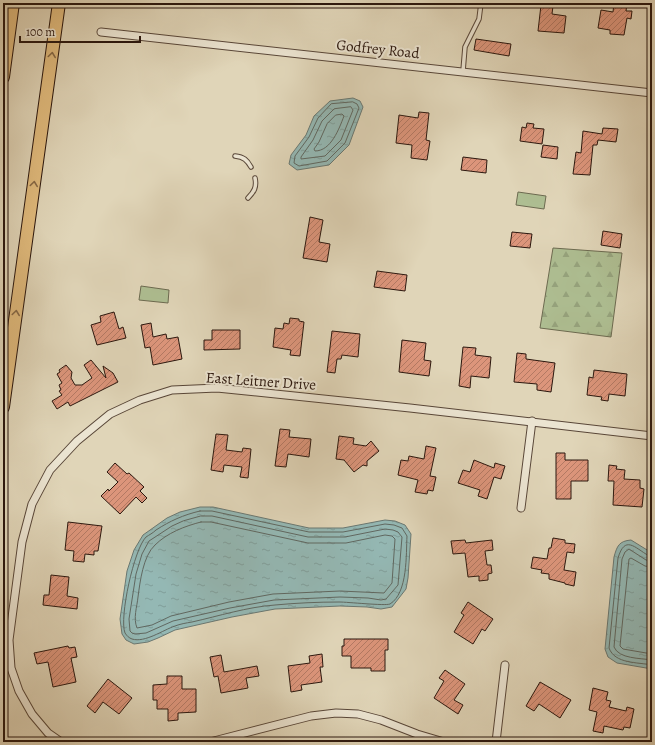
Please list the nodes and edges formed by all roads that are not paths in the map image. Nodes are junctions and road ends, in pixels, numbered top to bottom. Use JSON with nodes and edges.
{"nodes":[{"id":1,"x":13,"y":3,"type":"edge"},
{"id":2,"x":59,"y":3,"type":"edge"},
{"id":3,"x":481,"y":3,"type":"edge"},
{"id":4,"x":101,"y":32,"type":"dead end"},
{"id":5,"x":463,"y":71,"type":"junction"},
{"id":6,"x":3,"y":77,"type":"edge"},
{"id":7,"x":652,"y":93,"type":"edge"},
{"id":8,"x":236,"y":156,"type":"dead end"},
{"id":9,"x":251,"y":167,"type":"dead end"},
{"id":10,"x":255,"y":178,"type":"dead end"},
{"id":11,"x":248,"y":198,"type":"dead end"},
{"id":12,"x":3,"y":407,"type":"edge"},
{"id":13,"x":532,"y":421,"type":"junction"},
{"id":14,"x":652,"y":436,"type":"edge"},
{"id":15,"x":521,"y":508,"type":"dead end"},
{"id":16,"x":505,"y":665,"type":"dead end"},
{"id":17,"x":61,"y":742,"type":"edge"},
{"id":18,"x":210,"y":742,"type":"edge"},
{"id":19,"x":444,"y":742,"type":"edge"},
{"id":20,"x":496,"y":742,"type":"edge"}],
"edges":[{"from":1,"to":6,"type":"highway"},
{"from":12,"to":2,"type":"highway","one_way":true},
{"from":3,"to":5,"type":"lane"},
{"from":4,"to":5,"type":"street","name":"Godfrey Road"},
{"from":5,"to":7,"type":"street","name":"Godfrey Road"},
{"from":8,"to":9,"type":"lane"},
{"from":10,"to":11,"type":"lane"},
{"from":13,"to":14,"type":"street","name":"East Leitner Drive"},
{"from":13,"to":15,"type":"street"},
{"from":13,"to":17,"type":"street","name":"East Leitner Drive"},
{"from":16,"to":20,"type":"street"},
{"from":18,"to":19,"type":"street"}]}
